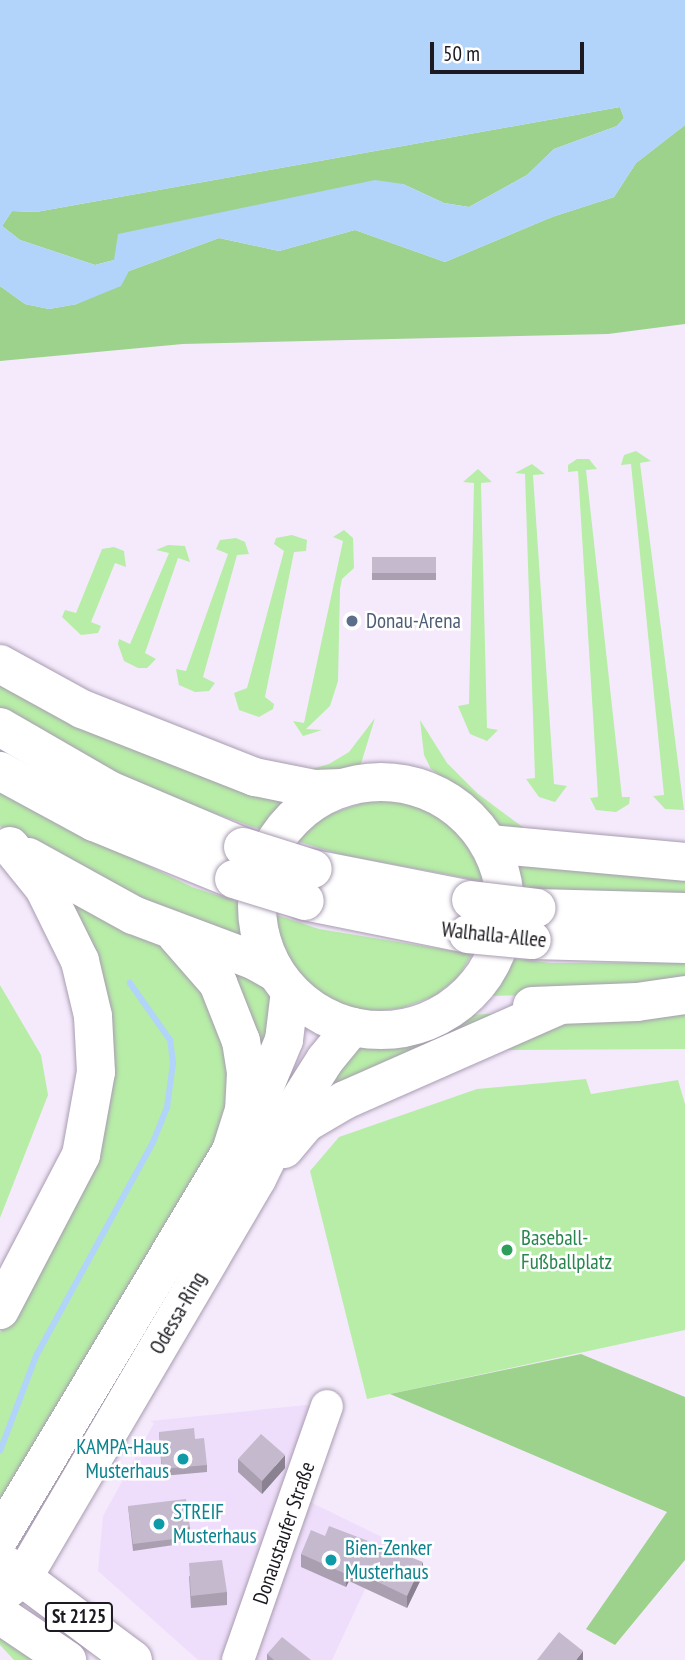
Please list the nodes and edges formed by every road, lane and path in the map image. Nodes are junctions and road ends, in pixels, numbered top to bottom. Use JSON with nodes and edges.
{"nodes":[{"id":1,"x":0,"y":664,"type":"edge"},
{"id":2,"x":0,"y":727,"type":"edge"},
{"id":3,"x":0,"y":771,"type":"edge"},
{"id":4,"x":342,"y":788,"type":"junction"},
{"id":5,"x":5,"y":842,"type":"edge"},
{"id":6,"x":489,"y":844,"type":"junction"},
{"id":7,"x":685,"y":862,"type":"edge"},
{"id":8,"x":239,"y":863,"type":"junction"},
{"id":9,"x":685,"y":912,"type":"edge"},
{"id":10,"x":535,"y":924,"type":"junction"},
{"id":11,"x":174,"y":934,"type":"junction"},
{"id":12,"x":685,"y":944,"type":"edge"},
{"id":13,"x":283,"y":982,"type":"junction"},
{"id":14,"x":685,"y":995,"type":"edge"},
{"id":15,"x":456,"y":1005,"type":"junction"},
{"id":16,"x":558,"y":1006,"type":"junction"},
{"id":17,"x":352,"y":1027,"type":"junction"},
{"id":18,"x":231,"y":1151,"type":"junction"},
{"id":19,"x":257,"y":1179,"type":"junction"},
{"id":20,"x":0,"y":1310,"type":"edge"},
{"id":21,"x":327,"y":1406,"type":"dead end"},
{"id":22,"x":0,"y":1537,"type":"edge"},
{"id":23,"x":8,"y":1577,"type":"edge"},
{"id":24,"x":0,"y":1615,"type":"edge"},
{"id":25,"x":67,"y":1660,"type":"edge"},
{"id":26,"x":133,"y":1660,"type":"edge"},
{"id":27,"x":238,"y":1660,"type":"edge"}],
"edges":[{"from":1,"to":4,"type":"main road"},
{"from":2,"to":8,"type":"main road"},
{"from":3,"to":8,"type":"main road"},
{"from":4,"to":6,"type":"main road"},
{"from":4,"to":13,"type":"main road"},
{"from":5,"to":11,"type":"main road"},
{"from":5,"to":20,"type":"main road"},
{"from":6,"to":7,"type":"main road"},
{"from":6,"to":15,"type":"main road"},
{"from":8,"to":10,"type":"main road","name":"Walhalla-Allee","bridge":true},
{"from":9,"to":10,"type":"main road","name":"Walhalla-Allee"},
{"from":10,"to":12,"type":"main road","name":"Walhalla-Allee"},
{"from":11,"to":13,"type":"main road"},
{"from":11,"to":18,"type":"main road"},
{"from":13,"to":17,"type":"main road"},
{"from":13,"to":18,"type":"main road","name":"Odessa-Ring"},
{"from":14,"to":16,"type":"main road"},
{"from":15,"to":16,"type":"main road"},
{"from":15,"to":17,"type":"main road"},
{"from":16,"to":19,"type":"main road"},
{"from":17,"to":19,"type":"main road","name":"Odessa-Ring"},
{"from":18,"to":22,"type":"main road","name":"Odessa-Ring"},
{"from":19,"to":23,"type":"main road","name":"Odessa-Ring"},
{"from":21,"to":27,"type":"street","name":"Donaustaufer Straße"},
{"from":23,"to":26,"type":"main road","number":"St 2125"},
{"from":24,"to":25,"type":"main road","number":"St 2125"}]}
